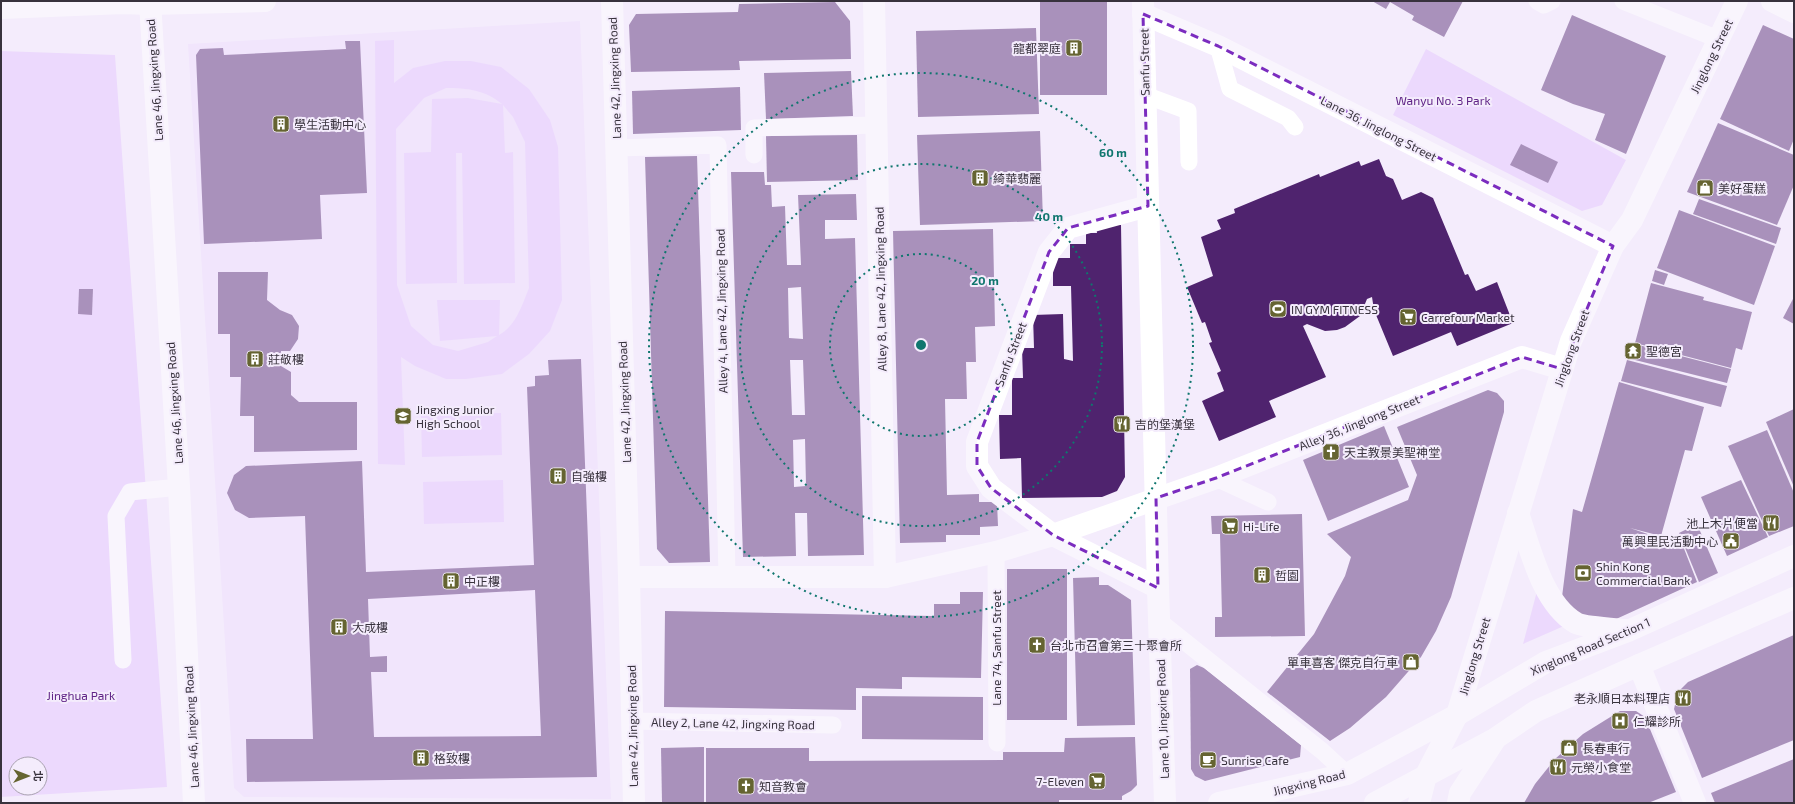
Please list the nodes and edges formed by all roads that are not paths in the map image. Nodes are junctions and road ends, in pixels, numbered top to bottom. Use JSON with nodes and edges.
{"nodes":[{"id":1,"x":265,"y":1,"type":"edge"},
{"id":2,"x":612,"y":1,"type":"edge"},
{"id":3,"x":874,"y":1,"type":"edge"},
{"id":4,"x":1537,"y":1,"type":"edge"},
{"id":5,"x":1552,"y":1,"type":"edge"},
{"id":6,"x":1623,"y":1,"type":"edge"},
{"id":7,"x":1736,"y":1,"type":"edge"},
{"id":8,"x":1772,"y":1,"type":"edge"},
{"id":9,"x":150,"y":3,"type":"edge"},
{"id":10,"x":1143,"y":7,"type":"edge"},
{"id":11,"x":1,"y":8,"type":"edge"},
{"id":12,"x":1794,"y":12,"type":"edge"},
{"id":13,"x":1718,"y":39,"type":"junction"},
{"id":14,"x":1218,"y":46,"type":"junction"},
{"id":15,"x":1145,"y":95,"type":"junction"},
{"id":16,"x":877,"y":125,"type":"junction"},
{"id":17,"x":1294,"y":127,"type":"dead end"},
{"id":18,"x":616,"y":148,"type":"junction"},
{"id":19,"x":754,"y":155,"type":"dead end"},
{"id":20,"x":1189,"y":162,"type":"dead end"},
{"id":21,"x":1148,"y":206,"type":"junction"},
{"id":22,"x":1613,"y":246,"type":"junction"},
{"id":23,"x":1562,"y":369,"type":"junction"},
{"id":24,"x":1216,"y":478,"type":"junction"},
{"id":25,"x":179,"y":488,"type":"junction"},
{"id":26,"x":1156,"y":498,"type":"junction"},
{"id":27,"x":1268,"y":502,"type":"dead end"},
{"id":28,"x":1518,"y":513,"type":"junction"},
{"id":29,"x":1053,"y":535,"type":"junction"},
{"id":30,"x":996,"y":552,"type":"junction"},
{"id":31,"x":1794,"y":556,"type":"edge"},
{"id":32,"x":629,"y":577,"type":"junction"},
{"id":33,"x":727,"y":577,"type":"junction"},
{"id":34,"x":885,"y":577,"type":"junction"},
{"id":35,"x":1158,"y":588,"type":"junction"},
{"id":36,"x":1794,"y":598,"type":"edge"},
{"id":37,"x":1159,"y":620,"type":"junction"},
{"id":38,"x":1628,"y":631,"type":"junction"},
{"id":39,"x":123,"y":660,"type":"dead end"},
{"id":40,"x":1639,"y":665,"type":"junction"},
{"id":41,"x":1457,"y":715,"type":"junction"},
{"id":42,"x":632,"y":721,"type":"junction"},
{"id":43,"x":833,"y":725,"type":"dead end"},
{"id":44,"x":1496,"y":738,"type":"junction"},
{"id":45,"x":996,"y":743,"type":"dead end"},
{"id":46,"x":1457,"y":760,"type":"junction"},
{"id":47,"x":1347,"y":774,"type":"junction"},
{"id":48,"x":1426,"y":776,"type":"junction"},
{"id":49,"x":1459,"y":798,"type":"edge"},
{"id":50,"x":194,"y":803,"type":"edge"},
{"id":51,"x":634,"y":803,"type":"edge"},
{"id":52,"x":1165,"y":803,"type":"edge"},
{"id":53,"x":1219,"y":803,"type":"edge"},
{"id":54,"x":1374,"y":803,"type":"edge"},
{"id":55,"x":1419,"y":803,"type":"edge"},
{"id":56,"x":1695,"y":803,"type":"edge"}],
"edges":[{"from":1,"to":9,"type":"street"},
{"from":2,"to":18,"type":"street","name":"Lane 42, Jingxing Road"},
{"from":3,"to":16,"type":"street","name":"Alley 8, Lane 42, Jingxing Road"},
{"from":4,"to":5,"type":"lane"},
{"from":6,"to":13,"type":"lane"},
{"from":7,"to":13,"type":"street","name":"Jinglong Street"},
{"from":8,"to":12,"type":"street"},
{"from":9,"to":11,"type":"street"},
{"from":9,"to":25,"type":"street","name":"Lane 46, Jingxing Road"},
{"from":10,"to":14,"type":"street","name":"Lane 36, Jinglong Street"},
{"from":10,"to":15,"type":"street","name":"Sanfu Street"},
{"from":13,"to":22,"type":"street","name":"Jinglong Street"},
{"from":14,"to":17,"type":"lane"},
{"from":14,"to":22,"type":"street","name":"Lane 36, Jinglong Street"},
{"from":15,"to":20,"type":"lane"},
{"from":15,"to":21,"type":"street","name":"Sanfu Street"},
{"from":16,"to":19,"type":"lane"},
{"from":16,"to":34,"type":"street","name":"Alley 8, Lane 42, Jingxing Road"},
{"from":18,"to":32,"type":"street","name":"Lane 42, Jingxing Road"},
{"from":18,"to":33,"type":"lane","name":"Alley 4, Lane 42, Jingxing Road"},
{"from":21,"to":26,"type":"street","name":"Sanfu Street"},
{"from":21,"to":29,"type":"street","name":"Sanfu Street"},
{"from":22,"to":23,"type":"street","name":"Jinglong Street"},
{"from":23,"to":24,"type":"street","name":"Alley 36, Jinglong Street"},
{"from":23,"to":28,"type":"street","name":"Jinglong Street"},
{"from":24,"to":26,"type":"street","name":"Alley 36, Jinglong Street"},
{"from":24,"to":27,"type":"lane"},
{"from":25,"to":39,"type":"lane"},
{"from":25,"to":50,"type":"street","name":"Lane 46, Jingxing Road"},
{"from":26,"to":29,"type":"street"},
{"from":26,"to":35,"type":"street","name":"Lane 10, Jingxing Road"},
{"from":28,"to":38,"type":"street"},
{"from":28,"to":41,"type":"street","name":"Jinglong Street"},
{"from":29,"to":30,"type":"street"},
{"from":29,"to":35,"type":"street"},
{"from":30,"to":34,"type":"street"},
{"from":30,"to":45,"type":"lane","name":"Lane 74, Sanfu Street"},
{"from":31,"to":38,"type":"street","name":"Xinglong Road Section 1"},
{"from":32,"to":33,"type":"street"},
{"from":32,"to":42,"type":"street","name":"Lane 42, Jingxing Road"},
{"from":33,"to":34,"type":"street"},
{"from":35,"to":37,"type":"street","name":"Lane 10, Jingxing Road"},
{"from":36,"to":40,"type":"street"},
{"from":37,"to":47,"type":"lane"},
{"from":37,"to":52,"type":"street","name":"Lane 10, Jingxing Road"},
{"from":38,"to":41,"type":"street","name":"Xinglong Road Section 1"},
{"from":40,"to":44,"type":"street"},
{"from":40,"to":56,"type":"street"},
{"from":41,"to":46,"type":"street"},
{"from":41,"to":47,"type":"street","name":"Jingxing Road"},
{"from":41,"to":48,"type":"street"},
{"from":42,"to":43,"type":"lane","name":"Alley 2, Lane 42, Jingxing Road"},
{"from":42,"to":51,"type":"street","name":"Lane 42, Jingxing Road"},
{"from":44,"to":46,"type":"street"},
{"from":44,"to":49,"type":"street"},
{"from":46,"to":48,"type":"street"},
{"from":46,"to":49,"type":"street"},
{"from":47,"to":53,"type":"street","name":"Jingxing Road"},
{"from":48,"to":54,"type":"street"},
{"from":48,"to":55,"type":"street"}]}
